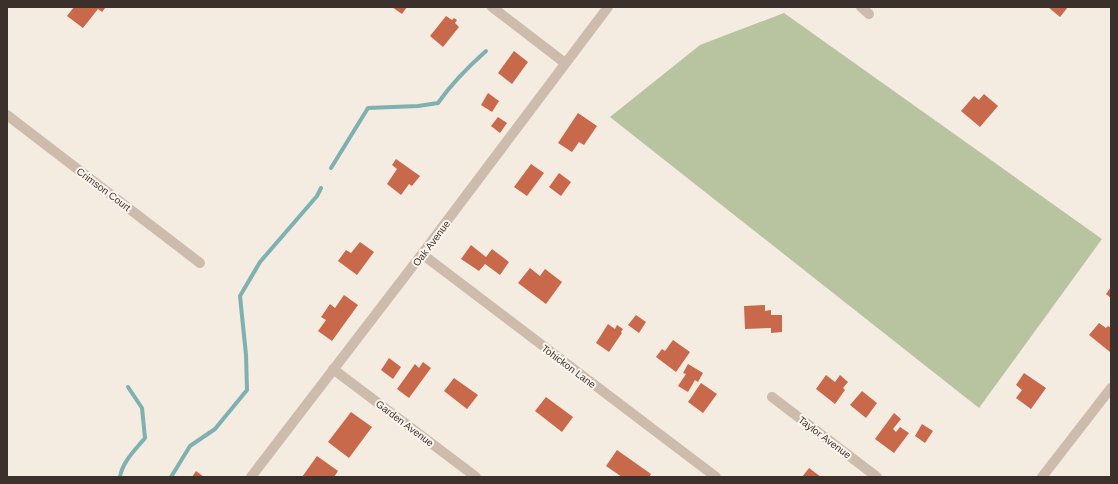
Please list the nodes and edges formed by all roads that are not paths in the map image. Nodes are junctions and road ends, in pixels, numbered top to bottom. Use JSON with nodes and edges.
{"nodes":[{"id":1,"x":492,"y":7,"type":"edge"},
{"id":2,"x":608,"y":7,"type":"edge"},
{"id":3,"x":861,"y":7,"type":"edge"},
{"id":4,"x":869,"y":14,"type":"dead end"},
{"id":5,"x":565,"y":63,"type":"junction"},
{"id":6,"x":7,"y":115,"type":"edge"},
{"id":7,"x":422,"y":254,"type":"junction"},
{"id":8,"x":200,"y":263,"type":"dead end"},
{"id":9,"x":333,"y":369,"type":"junction"},
{"id":10,"x":1111,"y":388,"type":"edge"},
{"id":11,"x":772,"y":397,"type":"dead end"},
{"id":12,"x":251,"y":477,"type":"edge"},
{"id":13,"x":476,"y":477,"type":"edge"},
{"id":14,"x":716,"y":477,"type":"edge"},
{"id":15,"x":878,"y":477,"type":"edge"},
{"id":16,"x":1042,"y":477,"type":"edge"}],
"edges":[{"from":1,"to":5,"type":"street"},
{"from":2,"to":5,"type":"street","name":"Oak Avenue"},
{"from":3,"to":4,"type":"street"},
{"from":5,"to":7,"type":"street","name":"Oak Avenue"},
{"from":6,"to":8,"type":"street","name":"Crimson Court"},
{"from":7,"to":9,"type":"street","name":"Oak Avenue"},
{"from":7,"to":14,"type":"street","name":"Tohickon Lane"},
{"from":9,"to":12,"type":"street","name":"Oak Avenue"},
{"from":9,"to":13,"type":"street","name":"Garden Avenue"},
{"from":10,"to":16,"type":"street"},
{"from":11,"to":15,"type":"street","name":"Taylor Avenue"}]}
